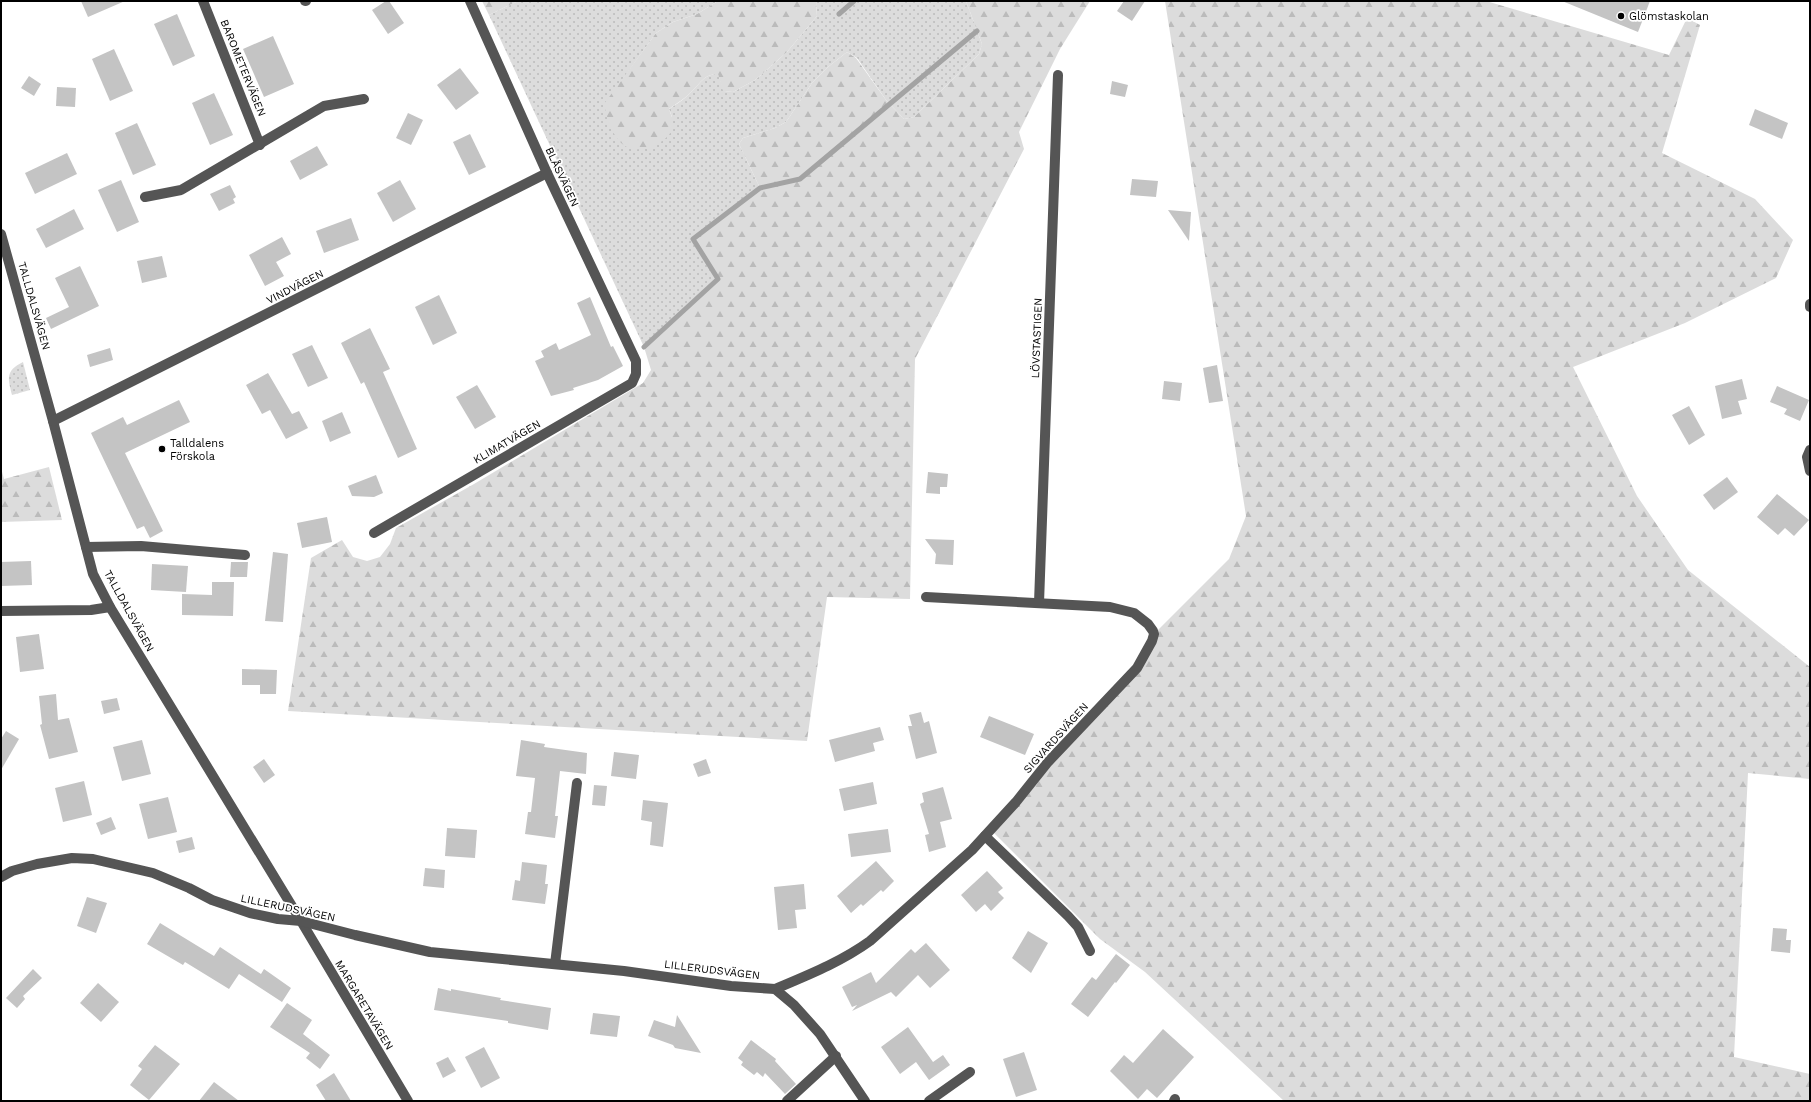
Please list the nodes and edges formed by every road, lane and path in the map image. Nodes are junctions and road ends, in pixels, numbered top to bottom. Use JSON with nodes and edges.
{"nodes":[{"id":1,"x":203,"y":1,"type":"edge"},
{"id":2,"x":470,"y":1,"type":"edge"},
{"id":3,"x":1058,"y":75,"type":"dead end"},
{"id":4,"x":364,"y":99,"type":"dead end"},
{"id":5,"x":260,"y":145,"type":"junction"},
{"id":6,"x":547,"y":173,"type":"junction"},
{"id":7,"x":145,"y":197,"type":"dead end"},
{"id":8,"x":1,"y":234,"type":"edge"},
{"id":9,"x":636,"y":361,"type":"joint"},
{"id":10,"x":53,"y":421,"type":"junction"},
{"id":11,"x":1810,"y":450,"type":"edge"},
{"id":12,"x":1810,"y":471,"type":"edge"},
{"id":13,"x":374,"y":533,"type":"dead end"},
{"id":14,"x":86,"y":546,"type":"junction"},
{"id":15,"x":245,"y":556,"type":"dead end"},
{"id":16,"x":926,"y":597,"type":"dead end"},
{"id":17,"x":1039,"y":603,"type":"junction"},
{"id":18,"x":110,"y":607,"type":"junction"},
{"id":19,"x":1,"y":611,"type":"edge"},
{"id":20,"x":577,"y":783,"type":"dead end"},
{"id":21,"x":985,"y":836,"type":"junction"},
{"id":22,"x":1,"y":877,"type":"edge"},
{"id":23,"x":300,"y":920,"type":"junction"},
{"id":24,"x":1090,"y":951,"type":"dead end"},
{"id":25,"x":555,"y":964,"type":"junction"},
{"id":26,"x":775,"y":989,"type":"junction"},
{"id":27,"x":836,"y":1056,"type":"junction"},
{"id":28,"x":970,"y":1072,"type":"dead end"},
{"id":29,"x":408,"y":1101,"type":"edge"},
{"id":30,"x":787,"y":1101,"type":"edge"},
{"id":31,"x":865,"y":1101,"type":"edge"},
{"id":32,"x":929,"y":1101,"type":"edge"}],
"edges":[{"from":1,"to":5,"type":"street","name":"BAROMETERVÄGEN"},
{"from":2,"to":6,"type":"street","name":"BLÅSVÄGEN"},
{"from":3,"to":17,"type":"street","name":"LÖVSTASTIGEN"},
{"from":4,"to":5,"type":"street"},
{"from":5,"to":7,"type":"street"},
{"from":6,"to":9,"type":"street","name":"BLÅSVÄGEN"},
{"from":6,"to":10,"type":"street","name":"VINDVÄGEN"},
{"from":8,"to":10,"type":"street","name":"TALLDALSVÄGEN"},
{"from":9,"to":13,"type":"street","name":"KLIMATVÄGEN"},
{"from":10,"to":14,"type":"street","name":"TALLDALSVÄGEN"},
{"from":11,"to":12,"type":"street"},
{"from":14,"to":15,"type":"street"},
{"from":14,"to":18,"type":"street","name":"TALLDALSVÄGEN"},
{"from":16,"to":17,"type":"street","name":"SIGVARDSVÄGEN"},
{"from":17,"to":21,"type":"street","name":"SIGVARDSVÄGEN"},
{"from":18,"to":19,"type":"street"},
{"from":18,"to":23,"type":"street","name":"TALLDALSVÄGEN"},
{"from":20,"to":25,"type":"street"},
{"from":21,"to":24,"type":"street"},
{"from":21,"to":26,"type":"street","name":"SIGVARDSVÄGEN"},
{"from":22,"to":23,"type":"street","name":"LILLERUDSVÄGEN"},
{"from":23,"to":25,"type":"street","name":"LILLERUDSVÄGEN"},
{"from":23,"to":29,"type":"street","name":"MARGARETAVÄGEN"},
{"from":25,"to":26,"type":"street","name":"LILLERUDSVÄGEN"},
{"from":26,"to":27,"type":"street"},
{"from":27,"to":30,"type":"street"},
{"from":27,"to":31,"type":"street"},
{"from":28,"to":32,"type":"street"}]}
